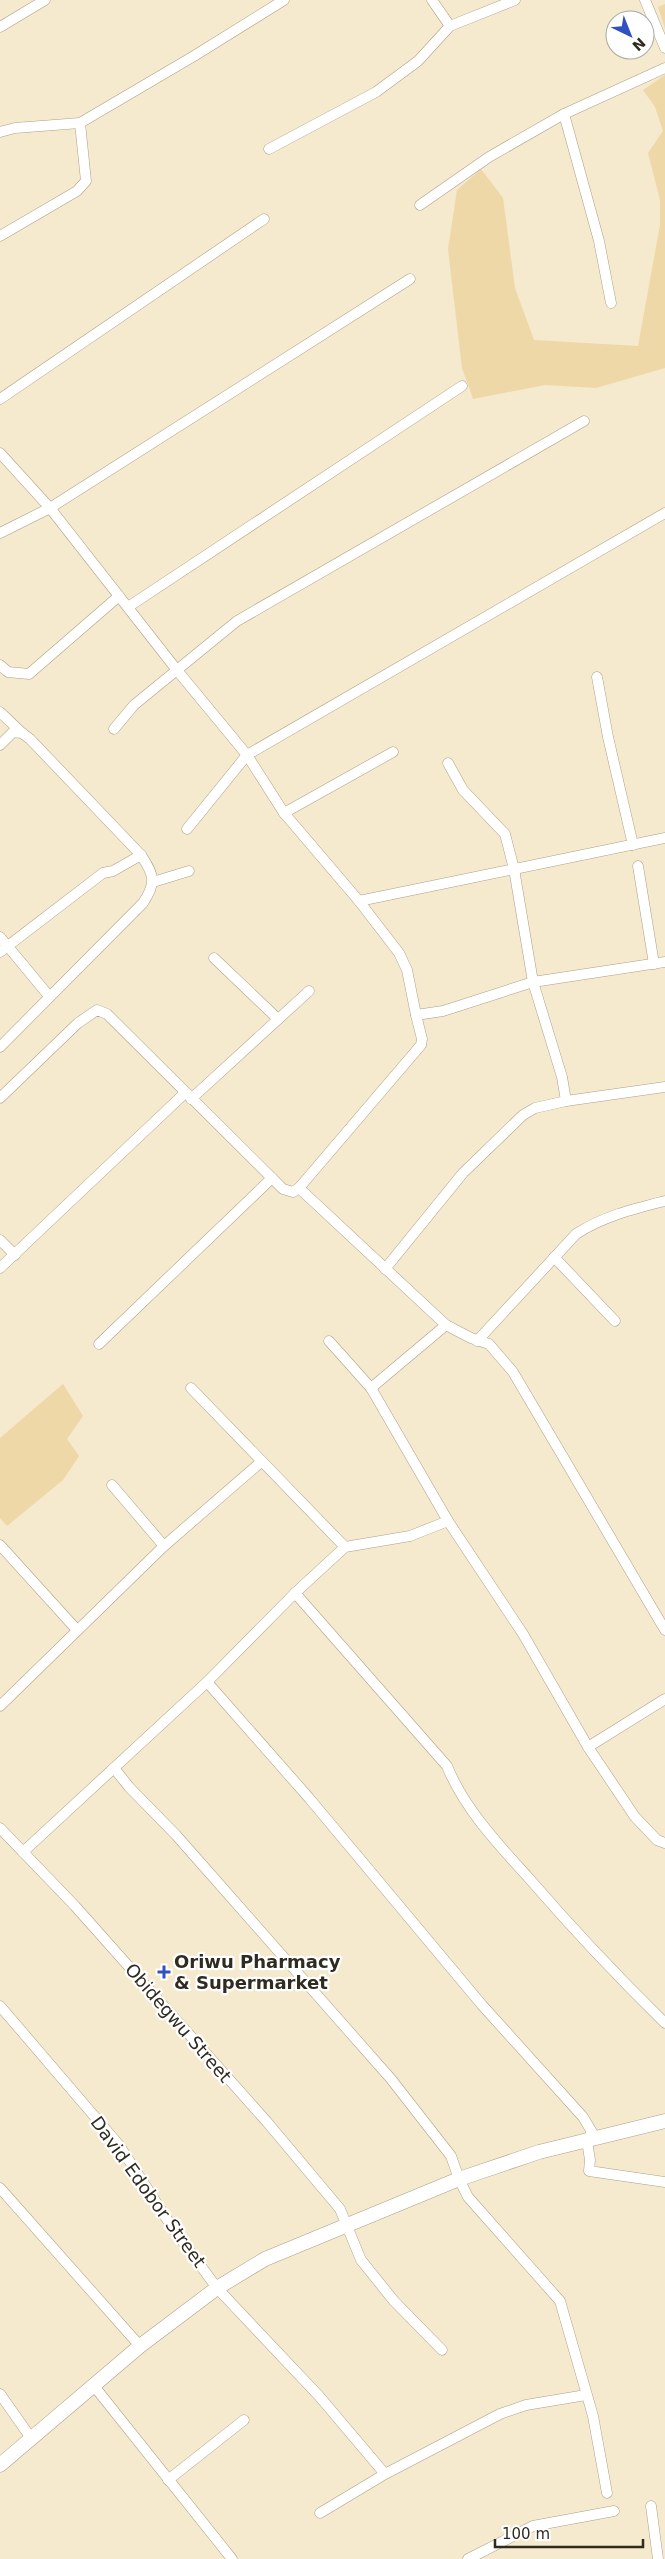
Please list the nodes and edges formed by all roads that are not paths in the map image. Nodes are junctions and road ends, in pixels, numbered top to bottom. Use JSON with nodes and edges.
{"nodes":[{"id":1,"x":45,"y":0,"type":"edge"},
{"id":2,"x":284,"y":0,"type":"edge"},
{"id":3,"x":432,"y":0,"type":"edge"},
{"id":4,"x":514,"y":0,"type":"edge"},
{"id":5,"x":645,"y":0,"type":"edge"},
{"id":6,"x":450,"y":26,"type":"junction"},
{"id":7,"x":0,"y":28,"type":"edge"},
{"id":8,"x":665,"y":48,"type":"edge"},
{"id":9,"x":665,"y":68,"type":"edge"},
{"id":10,"x":564,"y":114,"type":"junction"},
{"id":11,"x":80,"y":123,"type":"junction"},
{"id":12,"x":0,"y":132,"type":"edge"},
{"id":13,"x":269,"y":149,"type":"dead end"},
{"id":14,"x":420,"y":205,"type":"dead end"},
{"id":15,"x":264,"y":219,"type":"dead end"},
{"id":16,"x":0,"y":236,"type":"edge"},
{"id":17,"x":410,"y":279,"type":"dead end"},
{"id":18,"x":611,"y":303,"type":"dead end"},
{"id":19,"x":462,"y":386,"type":"dead end"},
{"id":20,"x":0,"y":399,"type":"edge"},
{"id":21,"x":584,"y":421,"type":"dead end"},
{"id":22,"x":0,"y":453,"type":"edge"},
{"id":23,"x":50,"y":508,"type":"junction"},
{"id":24,"x":665,"y":514,"type":"edge"},
{"id":25,"x":0,"y":533,"type":"edge"},
{"id":26,"x":118,"y":596,"type":"junction"},
{"id":27,"x":128,"y":607,"type":"junction"},
{"id":28,"x":0,"y":665,"type":"edge"},
{"id":29,"x":176,"y":669,"type":"junction"},
{"id":30,"x":597,"y":677,"type":"dead end"},
{"id":31,"x":0,"y":712,"type":"edge"},
{"id":32,"x":114,"y":729,"type":"dead end"},
{"id":33,"x":22,"y":733,"type":"junction"},
{"id":34,"x":0,"y":745,"type":"edge"},
{"id":35,"x":393,"y":752,"type":"dead end"},
{"id":36,"x":247,"y":755,"type":"junction"},
{"id":37,"x":448,"y":763,"type":"dead end"},
{"id":38,"x":284,"y":813,"type":"junction"},
{"id":39,"x":187,"y":829,"type":"dead end"},
{"id":40,"x":665,"y":838,"type":"edge"},
{"id":41,"x":633,"y":845,"type":"junction"},
{"id":42,"x":142,"y":855,"type":"junction"},
{"id":43,"x":638,"y":866,"type":"dead end"},
{"id":44,"x":514,"y":869,"type":"junction"},
{"id":45,"x":189,"y":871,"type":"dead end"},
{"id":46,"x":153,"y":882,"type":"junction"},
{"id":47,"x":359,"y":901,"type":"junction"},
{"id":48,"x":0,"y":937,"type":"edge"},
{"id":49,"x":4,"y":949,"type":"edge"},
{"id":50,"x":214,"y":958,"type":"dead end"},
{"id":51,"x":665,"y":962,"type":"edge"},
{"id":52,"x":654,"y":964,"type":"junction"},
{"id":53,"x":534,"y":982,"type":"junction"},
{"id":54,"x":309,"y":991,"type":"dead end"},
{"id":55,"x":49,"y":996,"type":"junction"},
{"id":56,"x":416,"y":1015,"type":"junction"},
{"id":57,"x":278,"y":1020,"type":"junction"},
{"id":58,"x":0,"y":1046,"type":"edge"},
{"id":59,"x":665,"y":1087,"type":"edge"},
{"id":60,"x":188,"y":1096,"type":"junction"},
{"id":61,"x":0,"y":1098,"type":"edge"},
{"id":62,"x":566,"y":1101,"type":"junction"},
{"id":63,"x":272,"y":1178,"type":"junction"},
{"id":64,"x":299,"y":1188,"type":"junction"},
{"id":65,"x":665,"y":1201,"type":"edge"},
{"id":66,"x":0,"y":1240,"type":"edge"},
{"id":67,"x":15,"y":1255,"type":"junction"},
{"id":68,"x":554,"y":1256,"type":"junction"},
{"id":69,"x":0,"y":1268,"type":"edge"},
{"id":70,"x":385,"y":1269,"type":"junction"},
{"id":71,"x":615,"y":1320,"type":"dead end"},
{"id":72,"x":446,"y":1325,"type":"junction"},
{"id":73,"x":329,"y":1341,"type":"dead end"},
{"id":74,"x":477,"y":1341,"type":"junction"},
{"id":75,"x":99,"y":1344,"type":"dead end"},
{"id":76,"x":191,"y":1388,"type":"dead end"},
{"id":77,"x":371,"y":1388,"type":"junction"},
{"id":78,"x":261,"y":1462,"type":"junction"},
{"id":79,"x":112,"y":1485,"type":"dead end"},
{"id":80,"x":448,"y":1521,"type":"junction"},
{"id":81,"x":0,"y":1545,"type":"edge"},
{"id":82,"x":164,"y":1546,"type":"junction"},
{"id":83,"x":345,"y":1547,"type":"junction"},
{"id":84,"x":295,"y":1593,"type":"junction"},
{"id":85,"x":77,"y":1630,"type":"junction"},
{"id":86,"x":665,"y":1630,"type":"edge"},
{"id":87,"x":207,"y":1682,"type":"junction"},
{"id":88,"x":665,"y":1699,"type":"edge"},
{"id":89,"x":0,"y":1706,"type":"edge"},
{"id":90,"x":588,"y":1747,"type":"junction"},
{"id":91,"x":114,"y":1768,"type":"junction"},
{"id":92,"x":0,"y":1828,"type":"edge"},
{"id":93,"x":665,"y":1843,"type":"edge"},
{"id":94,"x":22,"y":1852,"type":"junction"},
{"id":95,"x":0,"y":2006,"type":"edge"},
{"id":96,"x":665,"y":2023,"type":"edge"},
{"id":97,"x":665,"y":2121,"type":"edge"},
{"id":98,"x":586,"y":2140,"type":"junction"},
{"id":99,"x":459,"y":2179,"type":"junction"},
{"id":100,"x":665,"y":2182,"type":"edge"},
{"id":101,"x":0,"y":2188,"type":"edge"},
{"id":102,"x":348,"y":2225,"type":"junction"},
{"id":103,"x":217,"y":2288,"type":"junction"},
{"id":104,"x":140,"y":2346,"type":"junction"},
{"id":105,"x":442,"y":2350,"type":"dead end"},
{"id":106,"x":94,"y":2386,"type":"junction"},
{"id":107,"x":0,"y":2394,"type":"edge"},
{"id":108,"x":586,"y":2395,"type":"junction"},
{"id":109,"x":244,"y":2420,"type":"dead end"},
{"id":110,"x":31,"y":2438,"type":"junction"},
{"id":111,"x":0,"y":2465,"type":"edge"},
{"id":112,"x":385,"y":2474,"type":"junction"},
{"id":113,"x":168,"y":2480,"type":"junction"},
{"id":114,"x":607,"y":2493,"type":"dead end"},
{"id":115,"x":651,"y":2506,"type":"dead end"},
{"id":116,"x":614,"y":2512,"type":"dead end"},
{"id":117,"x":320,"y":2513,"type":"dead end"},
{"id":118,"x":232,"y":2559,"type":"edge"},
{"id":119,"x":468,"y":2559,"type":"edge"},
{"id":120,"x":658,"y":2559,"type":"edge"}],
"edges":[{"from":1,"to":7,"type":"street"},
{"from":2,"to":11,"type":"street"},
{"from":3,"to":6,"type":"street"},
{"from":4,"to":6,"type":"street"},
{"from":5,"to":8,"type":"street"},
{"from":6,"to":13,"type":"street"},
{"from":9,"to":10,"type":"street"},
{"from":10,"to":14,"type":"street"},
{"from":10,"to":18,"type":"street"},
{"from":11,"to":12,"type":"street"},
{"from":11,"to":16,"type":"street"},
{"from":15,"to":20,"type":"street"},
{"from":17,"to":23,"type":"street"},
{"from":19,"to":27,"type":"street"},
{"from":21,"to":29,"type":"street"},
{"from":22,"to":23,"type":"street"},
{"from":23,"to":25,"type":"street"},
{"from":23,"to":26,"type":"street"},
{"from":24,"to":36,"type":"street"},
{"from":26,"to":27,"type":"street"},
{"from":26,"to":28,"type":"street"},
{"from":27,"to":29,"type":"street"},
{"from":29,"to":32,"type":"street"},
{"from":29,"to":36,"type":"street"},
{"from":30,"to":41,"type":"street"},
{"from":31,"to":33,"type":"street"},
{"from":33,"to":34,"type":"street"},
{"from":33,"to":42,"type":"street"},
{"from":35,"to":38,"type":"street"},
{"from":36,"to":38,"type":"street"},
{"from":36,"to":39,"type":"street"},
{"from":37,"to":44,"type":"street"},
{"from":38,"to":47,"type":"street"},
{"from":40,"to":41,"type":"street"},
{"from":41,"to":44,"type":"street"},
{"from":42,"to":46,"type":"street"},
{"from":42,"to":49,"type":"street"},
{"from":43,"to":52,"type":"street"},
{"from":44,"to":47,"type":"street"},
{"from":44,"to":53,"type":"street"},
{"from":45,"to":46,"type":"street"},
{"from":46,"to":55,"type":"street"},
{"from":47,"to":56,"type":"street"},
{"from":48,"to":49,"type":"street"},
{"from":49,"to":55,"type":"street"},
{"from":50,"to":57,"type":"street"},
{"from":51,"to":52,"type":"street"},
{"from":52,"to":53,"type":"street"},
{"from":53,"to":56,"type":"street"},
{"from":53,"to":62,"type":"street"},
{"from":54,"to":57,"type":"street"},
{"from":55,"to":58,"type":"street"},
{"from":56,"to":64,"type":"street"},
{"from":57,"to":60,"type":"street"},
{"from":59,"to":62,"type":"street"},
{"from":60,"to":61,"type":"street"},
{"from":60,"to":63,"type":"street"},
{"from":60,"to":67,"type":"street"},
{"from":62,"to":70,"type":"street"},
{"from":63,"to":64,"type":"street"},
{"from":63,"to":75,"type":"street"},
{"from":64,"to":70,"type":"street"},
{"from":65,"to":68,"type":"street"},
{"from":66,"to":67,"type":"street"},
{"from":67,"to":69,"type":"street"},
{"from":68,"to":71,"type":"street"},
{"from":68,"to":74,"type":"street"},
{"from":70,"to":72,"type":"street"},
{"from":72,"to":74,"type":"street"},
{"from":72,"to":77,"type":"street"},
{"from":73,"to":77,"type":"street"},
{"from":74,"to":86,"type":"street"},
{"from":76,"to":78,"type":"street"},
{"from":77,"to":80,"type":"street"},
{"from":78,"to":82,"type":"street"},
{"from":78,"to":83,"type":"street"},
{"from":79,"to":82,"type":"street"},
{"from":80,"to":83,"type":"street"},
{"from":80,"to":90,"type":"street"},
{"from":81,"to":85,"type":"street"},
{"from":82,"to":85,"type":"street"},
{"from":83,"to":84,"type":"street"},
{"from":84,"to":87,"type":"street"},
{"from":84,"to":96,"type":"street"},
{"from":85,"to":89,"type":"street"},
{"from":87,"to":91,"type":"street"},
{"from":87,"to":98,"type":"street"},
{"from":88,"to":90,"type":"street"},
{"from":90,"to":93,"type":"street"},
{"from":91,"to":94,"type":"street"},
{"from":91,"to":99,"type":"street"},
{"from":92,"to":94,"type":"street","name":"Obidegwu Street"},
{"from":94,"to":102,"type":"street","name":"Obidegwu Street"},
{"from":95,"to":103,"type":"street","name":"David Edobor Street"},
{"from":97,"to":98,"type":"street"},
{"from":98,"to":99,"type":"street"},
{"from":98,"to":100,"type":"street"},
{"from":99,"to":102,"type":"street"},
{"from":99,"to":108,"type":"street"},
{"from":101,"to":104,"type":"street"},
{"from":102,"to":103,"type":"street"},
{"from":102,"to":105,"type":"street","name":"Obidegwu Street"},
{"from":103,"to":104,"type":"street"},
{"from":103,"to":112,"type":"street","name":"David Edobor Street"},
{"from":104,"to":106,"type":"street"},
{"from":106,"to":110,"type":"street"},
{"from":106,"to":113,"type":"street"},
{"from":107,"to":110,"type":"street"},
{"from":108,"to":112,"type":"street"},
{"from":108,"to":114,"type":"street"},
{"from":109,"to":113,"type":"street"},
{"from":110,"to":111,"type":"street"},
{"from":112,"to":117,"type":"street"},
{"from":113,"to":118,"type":"street"},
{"from":115,"to":120,"type":"street"},
{"from":116,"to":119,"type":"street"}]}
